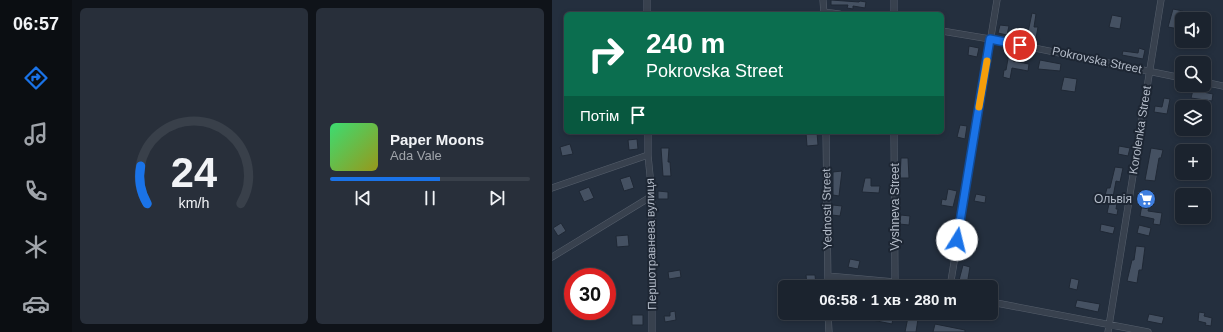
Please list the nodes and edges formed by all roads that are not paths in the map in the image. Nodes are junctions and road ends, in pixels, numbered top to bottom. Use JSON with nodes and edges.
{"nodes":[{"id":1,"x":647,"y":0,"type":"edge"},
{"id":2,"x":823,"y":0,"type":"edge"},
{"id":3,"x":894,"y":0,"type":"edge"},
{"id":4,"x":997,"y":0,"type":"edge"},
{"id":5,"x":1161,"y":0,"type":"edge"},
{"id":6,"x":647,"y":12,"type":"edge"},
{"id":7,"x":824,"y":12,"type":"edge"},
{"id":8,"x":894,"y":12,"type":"edge"},
{"id":9,"x":944,"y":31,"type":"edge"},
{"id":10,"x":990,"y":39,"type":"junction"},
{"id":11,"x":1149,"y":71,"type":"junction"},
{"id":12,"x":1175,"y":77,"type":"edge"},
{"id":13,"x":1211,"y":83,"type":"edge"},
{"id":14,"x":1223,"y":86,"type":"edge"},
{"id":15,"x":648,"y":134,"type":"edge"},
{"id":16,"x":826,"y":134,"type":"edge"},
{"id":17,"x":894,"y":134,"type":"edge"},
{"id":18,"x":648,"y":155,"type":"junction"},
{"id":19,"x":552,"y":188,"type":"edge"},
{"id":20,"x":652,"y":196,"type":"junction"},
{"id":21,"x":552,"y":257,"type":"edge"},
{"id":22,"x":828,"y":276,"type":"junction"},
{"id":23,"x":828,"y":280,"type":"edge"},
{"id":24,"x":873,"y":280,"type":"edge"},
{"id":25,"x":895,"y":280,"type":"edge"},
{"id":26,"x":951,"y":280,"type":"edge"},
{"id":27,"x":998,"y":303,"type":"edge"},
{"id":28,"x":828,"y":320,"type":"edge"},
{"id":29,"x":1110,"y":325,"type":"junction"},
{"id":30,"x":652,"y":332,"type":"edge"},
{"id":31,"x":828,"y":332,"type":"edge"},
{"id":32,"x":1108,"y":332,"type":"edge"},
{"id":33,"x":1148,"y":332,"type":"edge"}],
"edges":[{"from":1,"to":6,"type":"street"},
{"from":2,"to":7,"type":"street"},
{"from":3,"to":8,"type":"street"},
{"from":4,"to":10,"type":"street"},
{"from":5,"to":11,"type":"street","name":"Korolenka Street"},
{"from":9,"to":10,"type":"street","name":"Pokrovska Street"},
{"from":10,"to":11,"type":"street","name":"Pokrovska Street"},
{"from":10,"to":26,"type":"street"},
{"from":11,"to":12,"type":"street","name":"Pokrovska Street"},
{"from":11,"to":29,"type":"street","name":"Korolenka Street"},
{"from":13,"to":14,"type":"street"},
{"from":15,"to":18,"type":"street","name":"Першотравнева вулиця"},
{"from":16,"to":22,"type":"street","name":"Yednosti Street"},
{"from":17,"to":25,"type":"street","name":"Vyshneva Street"},
{"from":18,"to":19,"type":"street"},
{"from":18,"to":20,"type":"street","name":"Першотравнева вулиця"},
{"from":20,"to":21,"type":"street"},
{"from":20,"to":30,"type":"street","name":"Першотравнева вулиця"},
{"from":22,"to":23,"type":"street","name":"Yednosti Street"},
{"from":22,"to":24,"type":"street"},
{"from":27,"to":29,"type":"street"},
{"from":28,"to":31,"type":"street"},
{"from":29,"to":32,"type":"street","name":"Korolenka Street"},
{"from":29,"to":33,"type":"street"}]}
